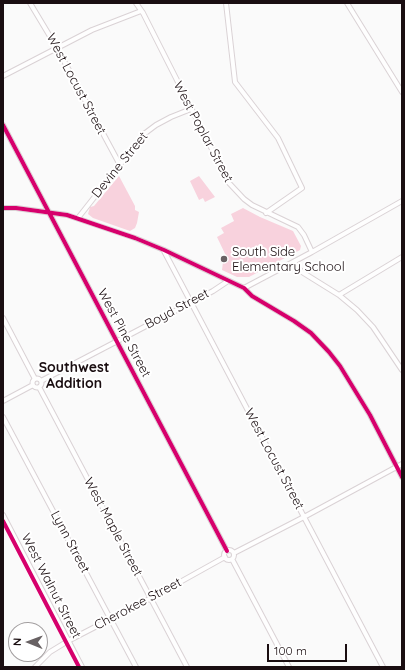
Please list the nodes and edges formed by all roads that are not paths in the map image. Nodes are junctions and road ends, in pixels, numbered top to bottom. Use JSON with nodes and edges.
{"nodes":[{"id":1,"x":30,"y":3,"type":"edge"},
{"id":2,"x":136,"y":3,"type":"edge"},
{"id":3,"x":226,"y":3,"type":"edge"},
{"id":4,"x":348,"y":3,"type":"edge"},
{"id":5,"x":141,"y":11,"type":"junction"},
{"id":6,"x":57,"y":48,"type":"junction"},
{"id":7,"x":3,"y":76,"type":"edge"},
{"id":8,"x":402,"y":92,"type":"edge"},
{"id":9,"x":190,"y":109,"type":"junction"},
{"id":10,"x":3,"y":125,"type":"edge"},
{"id":11,"x":120,"y":165,"type":"junction"},
{"id":12,"x":402,"y":201,"type":"edge"},
{"id":13,"x":3,"y":208,"type":"edge"},
{"id":14,"x":48,"y":212,"type":"junction"},
{"id":15,"x":266,"y":213,"type":"junction"},
{"id":16,"x":78,"y":218,"type":"junction"},
{"id":17,"x":164,"y":250,"type":"junction"},
{"id":18,"x":312,"y":252,"type":"junction"},
{"id":19,"x":402,"y":257,"type":"edge"},
{"id":20,"x":294,"y":262,"type":"junction"},
{"id":21,"x":228,"y":281,"type":"junction"},
{"id":22,"x":244,"y":288,"type":"junction"},
{"id":23,"x":339,"y":295,"type":"junction"},
{"id":24,"x":191,"y":302,"type":"junction"},
{"id":25,"x":3,"y":318,"type":"edge"},
{"id":26,"x":116,"y":341,"type":"junction"},
{"id":27,"x":402,"y":370,"type":"edge"},
{"id":28,"x":35,"y":379,"type":"junction"},
{"id":29,"x":41,"y":381,"type":"junction"},
{"id":30,"x":33,"y":385,"type":"junction"},
{"id":31,"x":39,"y":387,"type":"junction"},
{"id":32,"x":3,"y":401,"type":"edge"},
{"id":33,"x":3,"y":416,"type":"edge"},
{"id":34,"x":402,"y":464,"type":"edge"},
{"id":35,"x":397,"y":467,"type":"junction"},
{"id":36,"x":402,"y":477,"type":"edge"},
{"id":37,"x":3,"y":515,"type":"edge"},
{"id":38,"x":304,"y":517,"type":"junction"},
{"id":39,"x":227,"y":551,"type":"junction"},
{"id":40,"x":234,"y":553,"type":"junction"},
{"id":41,"x":225,"y":557,"type":"junction"},
{"id":42,"x":232,"y":559,"type":"junction"},
{"id":43,"x":150,"y":597,"type":"junction"},
{"id":44,"x":111,"y":619,"type":"junction"},
{"id":45,"x":68,"y":641,"type":"junction"},
{"id":46,"x":35,"y":667,"type":"edge"},
{"id":47,"x":82,"y":667,"type":"edge"},
{"id":48,"x":136,"y":667,"type":"edge"},
{"id":49,"x":187,"y":667,"type":"edge"},
{"id":50,"x":289,"y":667,"type":"edge"},
{"id":51,"x":383,"y":667,"type":"edge"}],
"edges":[{"from":1,"to":6,"type":"street","name":"West Locust Street"},
{"from":2,"to":5,"type":"street","name":"West Poplar Street"},
{"from":3,"to":15,"type":"street"},
{"from":4,"to":8,"type":"street"},
{"from":5,"to":6,"type":"street"},
{"from":5,"to":9,"type":"street","name":"West Poplar Street"},
{"from":6,"to":7,"type":"street"},
{"from":6,"to":11,"type":"street","name":"West Locust Street"},
{"from":9,"to":11,"type":"street","name":"Devine Street"},
{"from":9,"to":15,"type":"street","name":"West Poplar Street"},
{"from":10,"to":14,"type":"street","name":"West Pine Street"},
{"from":11,"to":16,"type":"street","name":"Devine Street"},
{"from":12,"to":18,"type":"street"},
{"from":13,"to":14,"type":"street"},
{"from":14,"to":16,"type":"street"},
{"from":14,"to":26,"type":"street","name":"West Pine Street"},
{"from":15,"to":18,"type":"street","name":"West Poplar Street"},
{"from":16,"to":17,"type":"street"},
{"from":17,"to":21,"type":"street"},
{"from":17,"to":24,"type":"street","name":"West Locust Street"},
{"from":18,"to":20,"type":"street"},
{"from":19,"to":23,"type":"street"},
{"from":20,"to":22,"type":"street"},
{"from":20,"to":23,"type":"street"},
{"from":21,"to":22,"type":"street"},
{"from":21,"to":24,"type":"street","name":"Boyd Street"},
{"from":22,"to":35,"type":"street"},
{"from":23,"to":27,"type":"street"},
{"from":24,"to":26,"type":"street","name":"Boyd Street"},
{"from":24,"to":38,"type":"street","name":"West Locust Street"},
{"from":25,"to":28,"type":"street"},
{"from":26,"to":29,"type":"street","name":"Boyd Street"},
{"from":26,"to":39,"type":"street","name":"West Pine Street"},
{"from":28,"to":29,"type":"street"},
{"from":28,"to":30,"type":"street"},
{"from":29,"to":31,"type":"street"},
{"from":30,"to":31,"type":"street"},
{"from":30,"to":32,"type":"street"},
{"from":31,"to":43,"type":"street","name":"West Maple Street"},
{"from":33,"to":44,"type":"street","name":"Lynn Street"},
{"from":34,"to":35,"type":"street"},
{"from":35,"to":36,"type":"street"},
{"from":35,"to":38,"type":"street"},
{"from":37,"to":45,"type":"street","name":"West Walnut Street"},
{"from":38,"to":40,"type":"street"},
{"from":38,"to":51,"type":"street","name":"West Locust Street"},
{"from":39,"to":40,"type":"street"},
{"from":39,"to":41,"type":"street"},
{"from":40,"to":42,"type":"street"},
{"from":41,"to":42,"type":"street"},
{"from":41,"to":43,"type":"street","name":"Cherokee Street"},
{"from":42,"to":50,"type":"street"},
{"from":43,"to":44,"type":"street","name":"Cherokee Street"},
{"from":43,"to":49,"type":"street","name":"West Maple Street"},
{"from":44,"to":45,"type":"street","name":"Cherokee Street"},
{"from":44,"to":48,"type":"street","name":"Lynn Street"},
{"from":45,"to":46,"type":"street","name":"Cherokee Street"},
{"from":45,"to":47,"type":"street","name":"West Walnut Street"}]}
